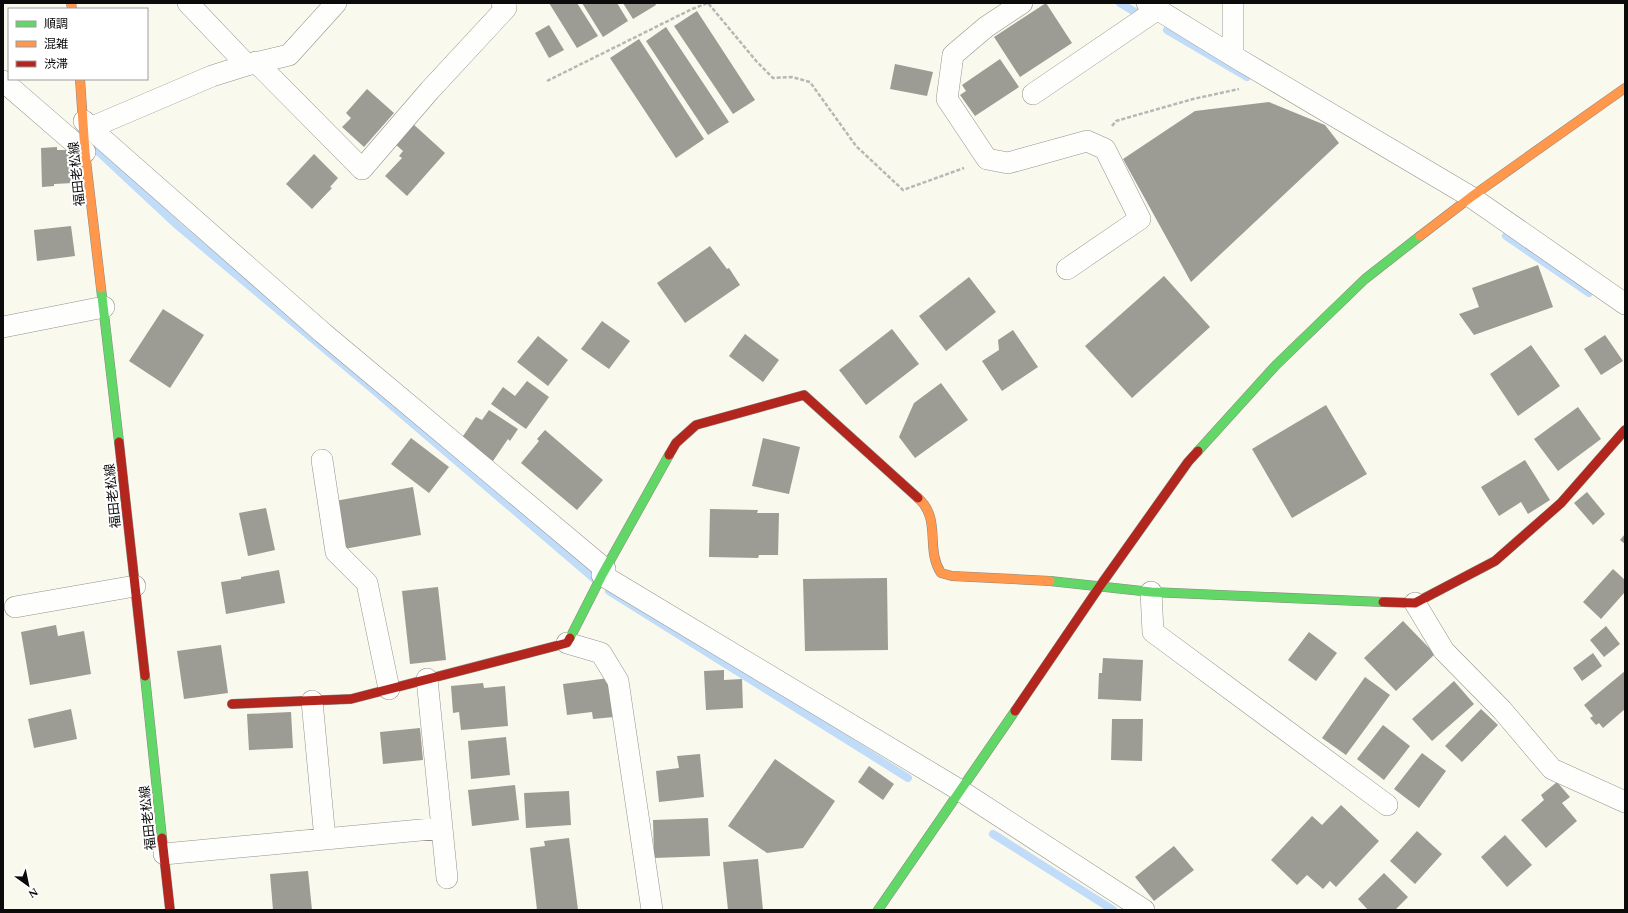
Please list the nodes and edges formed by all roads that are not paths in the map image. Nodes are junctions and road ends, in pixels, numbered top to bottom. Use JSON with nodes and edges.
{"nodes":[{"id":1,"x":188,"y":3,"type":"edge"},
{"id":2,"x":336,"y":3,"type":"edge"},
{"id":3,"x":502,"y":3,"type":"edge"},
{"id":4,"x":1022,"y":3,"type":"edge"},
{"id":5,"x":1233,"y":3,"type":"edge"},
{"id":6,"x":1152,"y":6,"type":"edge"},
{"id":7,"x":1233,"y":56,"type":"junction"},
{"id":8,"x":251,"y":64,"type":"junction"},
{"id":9,"x":80,"y":80,"type":"edge"},
{"id":10,"x":3,"y":81,"type":"edge"},
{"id":11,"x":1625,"y":88,"type":"edge"},
{"id":12,"x":1032,"y":94,"type":"dead end"},
{"id":13,"x":86,"y":135,"type":"junction"},
{"id":14,"x":1471,"y":198,"type":"junction"},
{"id":15,"x":1067,"y":269,"type":"dead end"},
{"id":16,"x":1625,"y":304,"type":"edge"},
{"id":17,"x":104,"y":307,"type":"junction"},
{"id":18,"x":3,"y":327,"type":"edge"},
{"id":19,"x":1625,"y":430,"type":"edge"},
{"id":20,"x":322,"y":460,"type":"dead end"},
{"id":21,"x":600,"y":578,"type":"junction"},
{"id":22,"x":135,"y":586,"type":"junction"},
{"id":23,"x":1100,"y":586,"type":"junction"},
{"id":24,"x":1151,"y":592,"type":"junction"},
{"id":25,"x":1416,"y":603,"type":"junction"},
{"id":26,"x":15,"y":607,"type":"dead end"},
{"id":27,"x":567,"y":642,"type":"junction"},
{"id":28,"x":427,"y":679,"type":"junction"},
{"id":29,"x":389,"y":689,"type":"junction"},
{"id":30,"x":312,"y":701,"type":"junction"},
{"id":31,"x":232,"y":704,"type":"dead end"},
{"id":32,"x":961,"y":791,"type":"junction"},
{"id":33,"x":1625,"y":802,"type":"edge"},
{"id":34,"x":1387,"y":805,"type":"dead end"},
{"id":35,"x":442,"y":828,"type":"junction"},
{"id":36,"x":325,"y":839,"type":"junction"},
{"id":37,"x":164,"y":854,"type":"junction"},
{"id":38,"x":447,"y":878,"type":"dead end"},
{"id":39,"x":170,"y":910,"type":"edge"},
{"id":40,"x":652,"y":910,"type":"edge"},
{"id":41,"x":878,"y":910,"type":"edge"},
{"id":42,"x":1144,"y":910,"type":"edge"}],
"edges":[{"from":1,"to":8,"type":"street"},
{"from":2,"to":8,"type":"street"},
{"from":3,"to":8,"type":"street"},
{"from":4,"to":15,"type":"street"},
{"from":5,"to":7,"type":"street"},
{"from":6,"to":7,"type":"street"},
{"from":6,"to":12,"type":"street"},
{"from":7,"to":14,"type":"street"},
{"from":8,"to":13,"type":"street"},
{"from":9,"to":13,"type":"street","name":"福田老松線"},
{"from":10,"to":13,"type":"street"},
{"from":11,"to":14,"type":"street"},
{"from":13,"to":17,"type":"street","name":"福田老松線"},
{"from":13,"to":21,"type":"street"},
{"from":14,"to":16,"type":"street"},
{"from":14,"to":23,"type":"street"},
{"from":17,"to":18,"type":"street"},
{"from":17,"to":22,"type":"street","name":"福田老松線"},
{"from":19,"to":25,"type":"street"},
{"from":20,"to":29,"type":"street"},
{"from":21,"to":23,"type":"street"},
{"from":21,"to":27,"type":"street"},
{"from":21,"to":32,"type":"street"},
{"from":22,"to":26,"type":"street"},
{"from":22,"to":37,"type":"street","name":"福田老松線"},
{"from":23,"to":24,"type":"street"},
{"from":23,"to":32,"type":"street"},
{"from":24,"to":25,"type":"street"},
{"from":24,"to":34,"type":"street"},
{"from":25,"to":33,"type":"street"},
{"from":27,"to":28,"type":"street"},
{"from":27,"to":40,"type":"street"},
{"from":28,"to":29,"type":"street"},
{"from":28,"to":35,"type":"street"},
{"from":29,"to":30,"type":"street"},
{"from":30,"to":31,"type":"street"},
{"from":30,"to":36,"type":"street"},
{"from":32,"to":41,"type":"street"},
{"from":32,"to":42,"type":"street"},
{"from":35,"to":36,"type":"street"},
{"from":35,"to":38,"type":"street"},
{"from":36,"to":37,"type":"street"},
{"from":37,"to":39,"type":"street","name":"福田老松線"}]}
